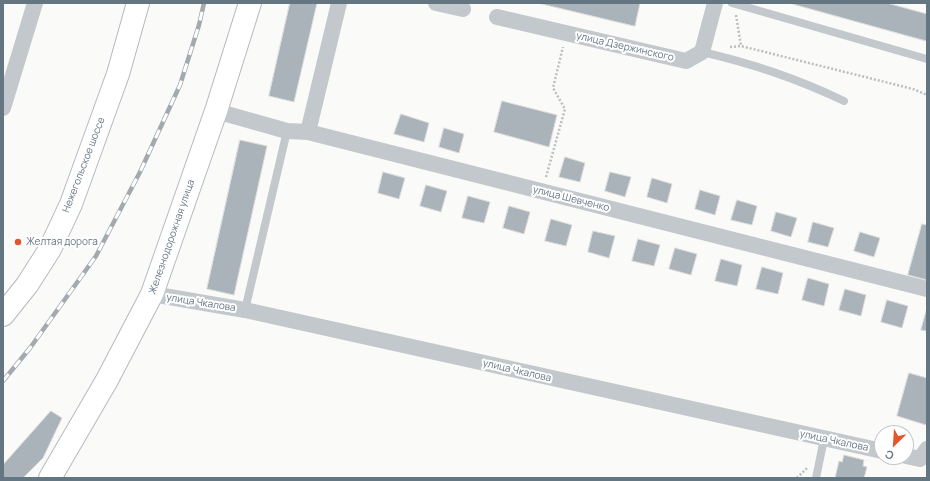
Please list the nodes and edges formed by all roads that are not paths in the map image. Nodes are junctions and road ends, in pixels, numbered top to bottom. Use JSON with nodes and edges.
{"nodes":[{"id":1,"x":35,"y":3,"type":"edge"},
{"id":2,"x":138,"y":3,"type":"edge"},
{"id":3,"x":250,"y":3,"type":"edge"},
{"id":4,"x":339,"y":3,"type":"edge"},
{"id":5,"x":436,"y":3,"type":"edge"},
{"id":6,"x":715,"y":3,"type":"edge"},
{"id":7,"x":733,"y":3,"type":"edge"},
{"id":8,"x":463,"y":9,"type":"dead end"},
{"id":9,"x":497,"y":17,"type":"dead end"},
{"id":10,"x":702,"y":52,"type":"junction"},
{"id":11,"x":927,"y":59,"type":"edge"},
{"id":12,"x":844,"y":101,"type":"dead end"},
{"id":13,"x":3,"y":108,"type":"edge"},
{"id":14,"x":216,"y":111,"type":"junction"},
{"id":15,"x":287,"y":131,"type":"junction"},
{"id":16,"x":308,"y":132,"type":"junction"},
{"id":17,"x":927,"y":289,"type":"edge"},
{"id":18,"x":152,"y":294,"type":"junction"},
{"id":19,"x":245,"y":310,"type":"junction"},
{"id":20,"x":3,"y":315,"type":"edge"},
{"id":21,"x":824,"y":439,"type":"junction"},
{"id":22,"x":874,"y":449,"type":"edge"},
{"id":23,"x":927,"y":449,"type":"edge"},
{"id":24,"x":914,"y":458,"type":"edge"},
{"id":25,"x":50,"y":478,"type":"edge"},
{"id":26,"x":816,"y":478,"type":"edge"}],
"edges":[{"from":1,"to":13,"type":"street"},
{"from":2,"to":20,"type":"street","name":"Нежегольское шоссе"},
{"from":3,"to":14,"type":"street","name":"Железнодорожная улица"},
{"from":4,"to":16,"type":"street"},
{"from":5,"to":8,"type":"street"},
{"from":6,"to":10,"type":"street"},
{"from":7,"to":11,"type":"lane"},
{"from":9,"to":10,"type":"street","name":"улица Дзержинского"},
{"from":10,"to":12,"type":"lane"},
{"from":14,"to":15,"type":"street","name":"улица Шевченко"},
{"from":14,"to":18,"type":"street","name":"Железнодорожная улица"},
{"from":15,"to":16,"type":"street","name":"улица Шевченко"},
{"from":15,"to":19,"type":"lane"},
{"from":16,"to":17,"type":"street","name":"улица Шевченко"},
{"from":18,"to":19,"type":"street","name":"улица Чкалова"},
{"from":18,"to":25,"type":"street","name":"Железнодорожная улица"},
{"from":19,"to":21,"type":"street","name":"улица Чкалова"},
{"from":21,"to":22,"type":"street","name":"улица Чкалова"},
{"from":21,"to":26,"type":"lane"},
{"from":23,"to":24,"type":"street"}]}
